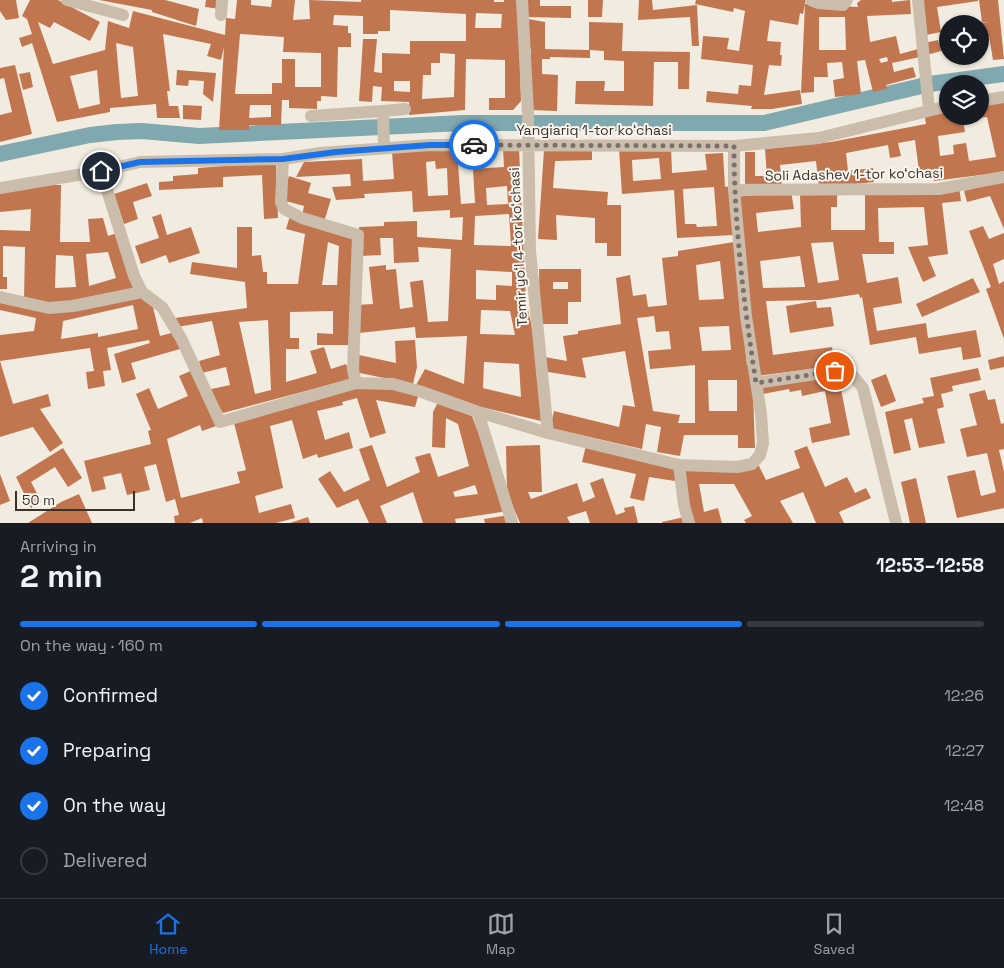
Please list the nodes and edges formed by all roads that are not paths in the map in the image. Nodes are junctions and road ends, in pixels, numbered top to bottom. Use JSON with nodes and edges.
{"nodes":[{"id":1,"x":67,"y":0,"type":"edge"},
{"id":2,"x":222,"y":0,"type":"edge"},
{"id":3,"x":522,"y":0,"type":"edge"},
{"id":4,"x":811,"y":0,"type":"edge"},
{"id":5,"x":847,"y":0,"type":"edge"},
{"id":6,"x":918,"y":0,"type":"edge"},
{"id":7,"x":123,"y":15,"type":"dead end"},
{"id":8,"x":221,"y":15,"type":"dead end"},
{"id":9,"x":1004,"y":98,"type":"edge"},
{"id":10,"x":989,"y":100,"type":"edge"},
{"id":11,"x":928,"y":106,"type":"junction"},
{"id":12,"x":939,"y":106,"type":"edge"},
{"id":13,"x":405,"y":109,"type":"dead end"},
{"id":14,"x":311,"y":116,"type":"dead end"},
{"id":15,"x":383,"y":116,"type":"junction"},
{"id":16,"x":528,"y":138,"type":"junction"},
{"id":17,"x":384,"y":144,"type":"junction"},
{"id":18,"x":734,"y":146,"type":"junction"},
{"id":19,"x":283,"y":159,"type":"junction"},
{"id":20,"x":101,"y":171,"type":"junction"},
{"id":21,"x":1004,"y":177,"type":"edge"},
{"id":22,"x":0,"y":188,"type":"edge"},
{"id":23,"x":734,"y":190,"type":"junction"},
{"id":24,"x":142,"y":292,"type":"junction"},
{"id":25,"x":0,"y":297,"type":"edge"},
{"id":26,"x":356,"y":383,"type":"junction"},
{"id":27,"x":756,"y":383,"type":"junction"},
{"id":28,"x":478,"y":412,"type":"junction"},
{"id":29,"x":548,"y":433,"type":"junction"},
{"id":30,"x":680,"y":465,"type":"junction"},
{"id":31,"x":512,"y":523,"type":"edge"},
{"id":32,"x":689,"y":523,"type":"edge"},
{"id":33,"x":896,"y":523,"type":"edge"}],
"edges":[{"from":1,"to":7,"type":"street"},
{"from":2,"to":8,"type":"street"},
{"from":3,"to":16,"type":"street","name":"Temir yoʻl 4-tor koʻchasi"},
{"from":4,"to":5,"type":"street"},
{"from":6,"to":11,"type":"street"},
{"from":9,"to":10,"type":"street"},
{"from":11,"to":12,"type":"street","name":"Yangiariq 1-tor koʻchasi"},
{"from":11,"to":18,"type":"street","name":"Yangiariq 1-tor koʻchasi"},
{"from":13,"to":15,"type":"street"},
{"from":14,"to":15,"type":"street"},
{"from":15,"to":17,"type":"street"},
{"from":16,"to":17,"type":"street","name":"Yangiariq 1-tor koʻchasi"},
{"from":16,"to":18,"type":"street","name":"Yangiariq 1-tor koʻchasi"},
{"from":16,"to":29,"type":"street","name":"Temir yoʻl 4-tor koʻchasi"},
{"from":17,"to":19,"type":"street","name":"Yangiariq 1-tor koʻchasi"},
{"from":18,"to":23,"type":"street"},
{"from":19,"to":20,"type":"street","name":"Yangiariq 1-tor koʻchasi"},
{"from":19,"to":26,"type":"street"},
{"from":20,"to":22,"type":"street","name":"Yangiariq 1-tor koʻchasi"},
{"from":20,"to":24,"type":"street"},
{"from":21,"to":23,"type":"street","name":"Soli Adashev 1-tor koʻchasi"},
{"from":23,"to":27,"type":"street"},
{"from":24,"to":25,"type":"street"},
{"from":24,"to":26,"type":"street"},
{"from":26,"to":28,"type":"street"},
{"from":27,"to":30,"type":"street"},
{"from":27,"to":33,"type":"street"},
{"from":28,"to":29,"type":"street"},
{"from":28,"to":31,"type":"street"},
{"from":29,"to":30,"type":"street"},
{"from":30,"to":32,"type":"street"}]}
